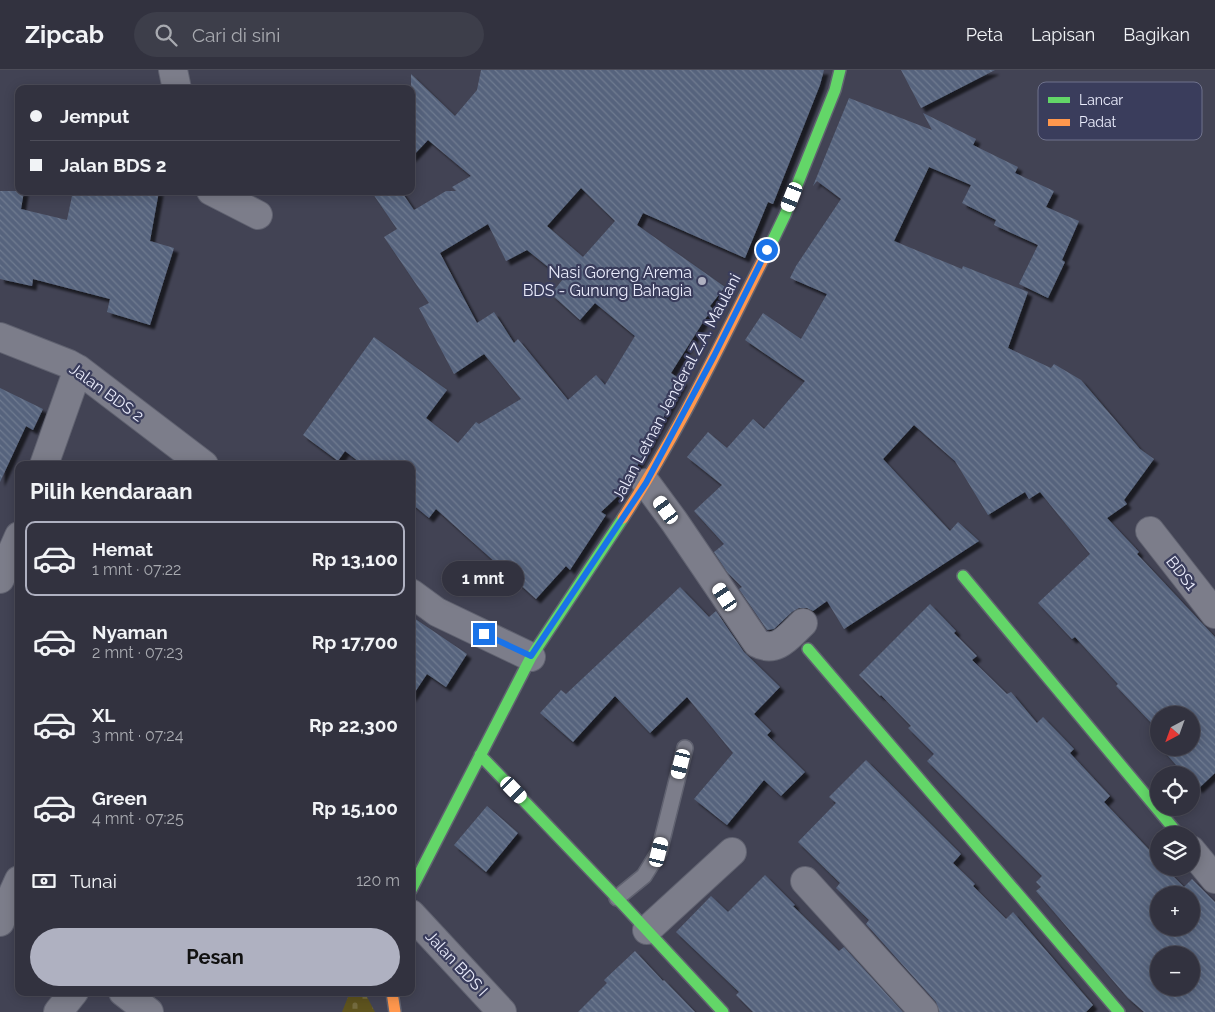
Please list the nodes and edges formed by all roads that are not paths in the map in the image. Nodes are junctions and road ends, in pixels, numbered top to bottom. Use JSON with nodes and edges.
{"nodes":[{"id":1,"x":173,"y":70,"type":"edge"},
{"id":2,"x":840,"y":70,"type":"edge"},
{"id":3,"x":177,"y":85,"type":"edge"},
{"id":4,"x":219,"y":195,"type":"edge"},
{"id":5,"x":258,"y":215,"type":"dead end"},
{"id":6,"x":0,"y":337,"type":"edge"},
{"id":7,"x":78,"y":369,"type":"junction"},
{"id":8,"x":45,"y":461,"type":"edge"},
{"id":9,"x":199,"y":461,"type":"edge"},
{"id":10,"x":646,"y":483,"type":"junction"},
{"id":11,"x":1150,"y":531,"type":"dead end"},
{"id":12,"x":15,"y":545,"type":"edge"},
{"id":13,"x":963,"y":576,"type":"dead end"},
{"id":14,"x":0,"y":580,"type":"edge"},
{"id":15,"x":415,"y":597,"type":"edge"},
{"id":16,"x":1215,"y":614,"type":"edge"},
{"id":17,"x":803,"y":623,"type":"dead end"},
{"id":18,"x":808,"y":650,"type":"dead end"},
{"id":19,"x":531,"y":656,"type":"junction"},
{"id":20,"x":685,"y":748,"type":"dead end"},
{"id":21,"x":480,"y":755,"type":"junction"},
{"id":22,"x":1171,"y":826,"type":"edge"},
{"id":23,"x":732,"y":852,"type":"dead end"},
{"id":24,"x":1200,"y":861,"type":"edge"},
{"id":25,"x":1215,"y":879,"type":"edge"},
{"id":26,"x":805,"y":881,"type":"dead end"},
{"id":27,"x":415,"y":882,"type":"edge"},
{"id":28,"x":15,"y":889,"type":"edge"},
{"id":29,"x":617,"y":898,"type":"junction"},
{"id":30,"x":415,"y":918,"type":"edge"},
{"id":31,"x":0,"y":922,"type":"edge"},
{"id":32,"x":647,"y":930,"type":"junction"},
{"id":33,"x":71,"y":996,"type":"edge"},
{"id":34,"x":128,"y":996,"type":"edge"},
{"id":35,"x":393,"y":996,"type":"edge"},
{"id":36,"x":58,"y":1012,"type":"edge"},
{"id":37,"x":149,"y":1012,"type":"edge"},
{"id":38,"x":395,"y":1012,"type":"edge"},
{"id":39,"x":502,"y":1012,"type":"edge"},
{"id":40,"x":723,"y":1012,"type":"edge"},
{"id":41,"x":924,"y":1012,"type":"edge"},
{"id":42,"x":1119,"y":1012,"type":"edge"}],
"edges":[{"from":1,"to":3,"type":"street"},
{"from":2,"to":10,"type":"street","name":"Jalan Letnan Jenderal Z.A. Maulani"},
{"from":4,"to":5,"type":"street"},
{"from":6,"to":7,"type":"street","name":"Jalan BDS 2"},
{"from":7,"to":8,"type":"street"},
{"from":7,"to":9,"type":"street","name":"Jalan BDS 2"},
{"from":10,"to":17,"type":"street"},
{"from":10,"to":19,"type":"street","name":"Jalan Letnan Jenderal Z.A. Maulani"},
{"from":11,"to":16,"type":"street","name":"BDS1"},
{"from":12,"to":14,"type":"street"},
{"from":13,"to":22,"type":"street"},
{"from":15,"to":19,"type":"street"},
{"from":18,"to":42,"type":"street"},
{"from":19,"to":21,"type":"street","name":"Jalan Letnan Jenderal Z.A. Maulani"},
{"from":20,"to":29,"type":"lane"},
{"from":21,"to":27,"type":"street","name":"Jalan Letnan Jenderal Z.A. Maulani"},
{"from":21,"to":29,"type":"street"},
{"from":23,"to":32,"type":"street"},
{"from":24,"to":25,"type":"street"},
{"from":26,"to":41,"type":"street"},
{"from":28,"to":31,"type":"street"},
{"from":29,"to":32,"type":"street"},
{"from":30,"to":39,"type":"street","name":"Jalan BDS I"},
{"from":32,"to":40,"type":"street"},
{"from":33,"to":36,"type":"street"},
{"from":34,"to":37,"type":"street"},
{"from":35,"to":38,"type":"street"}]}
